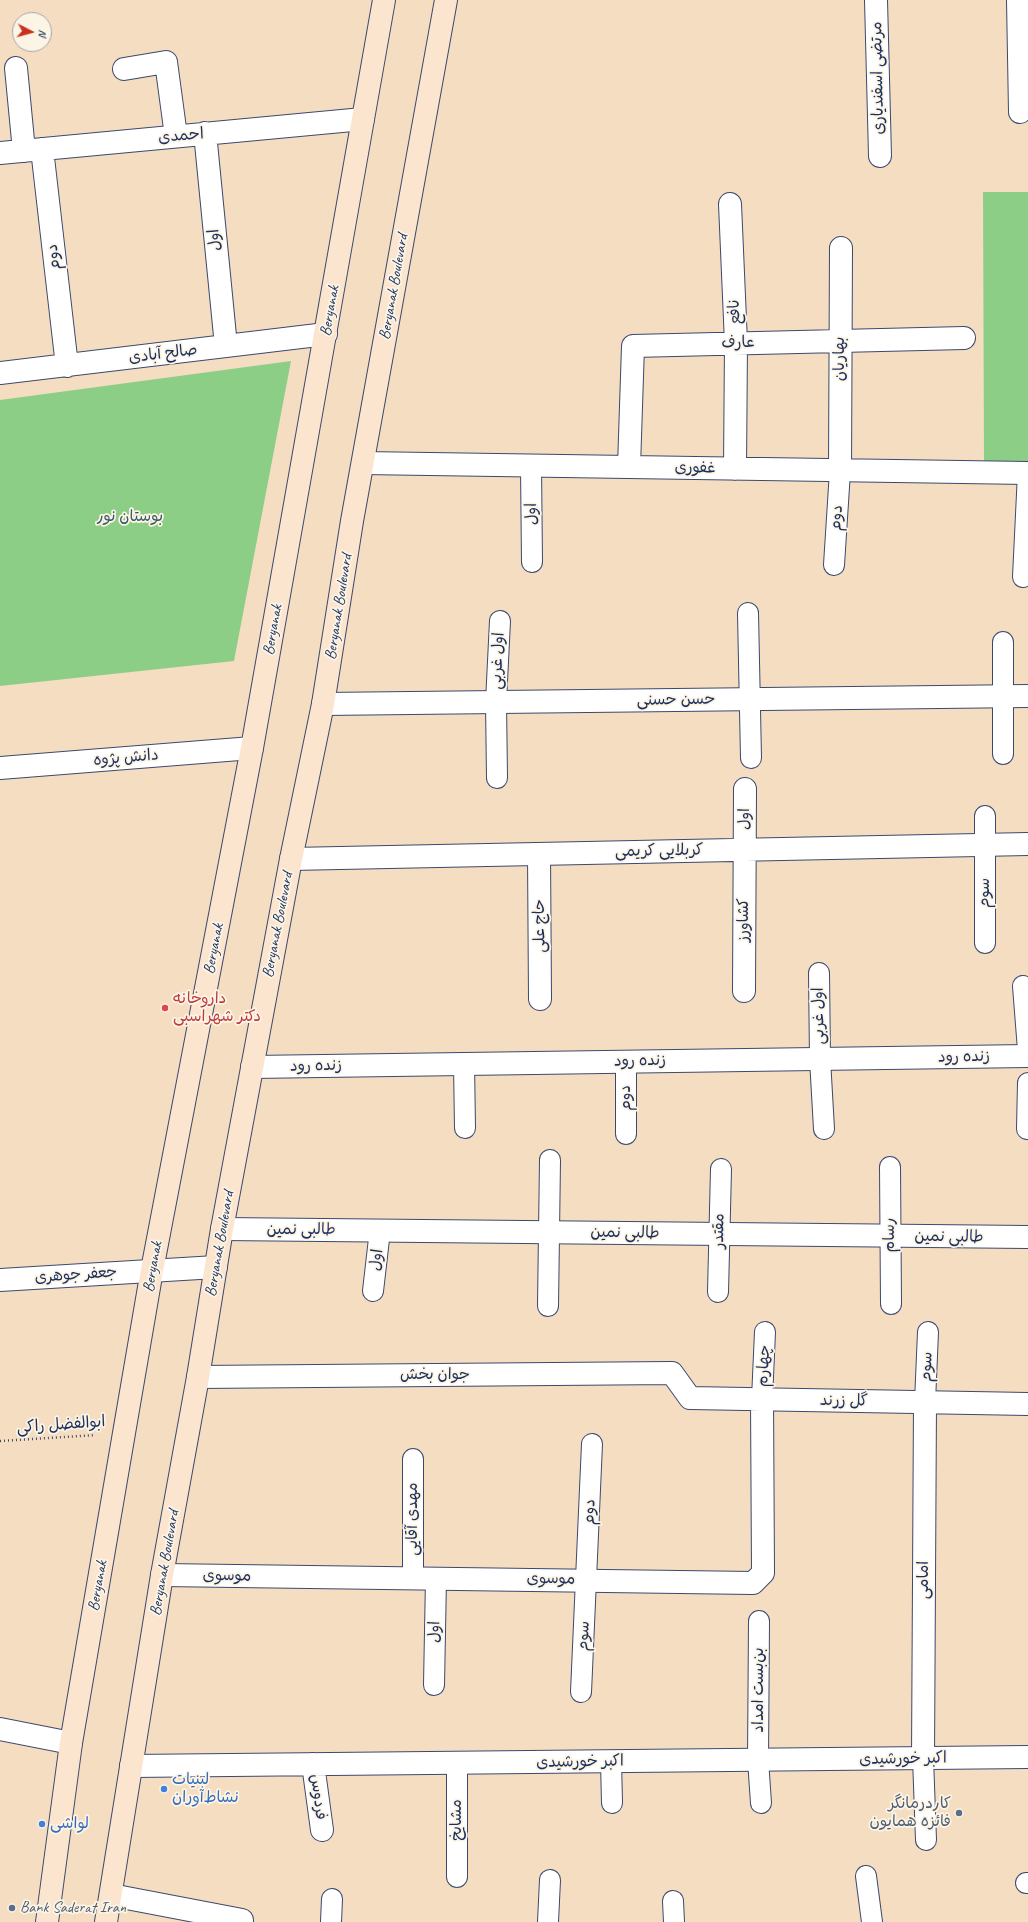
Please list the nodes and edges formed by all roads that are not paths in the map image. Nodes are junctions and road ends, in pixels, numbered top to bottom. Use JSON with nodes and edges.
{"nodes":[{"id":1,"x":384,"y":0,"type":"edge"},
{"id":2,"x":446,"y":0,"type":"edge"},
{"id":3,"x":876,"y":0,"type":"edge"},
{"id":4,"x":1018,"y":0,"type":"edge"},
{"id":5,"x":16,"y":68,"type":"dead end"},
{"id":6,"x":124,"y":69,"type":"dead end"},
{"id":7,"x":1020,"y":112,"type":"dead end"},
{"id":8,"x":362,"y":118,"type":"junction"},
{"id":9,"x":205,"y":133,"type":"junction"},
{"id":10,"x":176,"y":136,"type":"junction"},
{"id":11,"x":33,"y":150,"type":"junction"},
{"id":12,"x":0,"y":153,"type":"edge"},
{"id":13,"x":880,"y":156,"type":"dead end"},
{"id":14,"x":730,"y":204,"type":"dead end"},
{"id":15,"x":841,"y":248,"type":"dead end"},
{"id":16,"x":326,"y":334,"type":"junction"},
{"id":17,"x":964,"y":338,"type":"dead end"},
{"id":18,"x":840,"y":341,"type":"junction"},
{"id":19,"x":736,"y":343,"type":"junction"},
{"id":20,"x":226,"y":346,"type":"junction"},
{"id":21,"x":67,"y":366,"type":"junction"},
{"id":22,"x":0,"y":374,"type":"edge"},
{"id":23,"x":363,"y":463,"type":"junction"},
{"id":24,"x":532,"y":466,"type":"junction"},
{"id":25,"x":629,"y":467,"type":"junction"},
{"id":26,"x":735,"y":469,"type":"junction"},
{"id":27,"x":840,"y":471,"type":"junction"},
{"id":28,"x":1028,"y":473,"type":"edge"},
{"id":29,"x":532,"y":562,"type":"dead end"},
{"id":30,"x":834,"y":565,"type":"dead end"},
{"id":31,"x":1023,"y":577,"type":"dead end"},
{"id":32,"x":748,"y":613,"type":"dead end"},
{"id":33,"x":500,"y":621,"type":"dead end"},
{"id":34,"x":1003,"y":642,"type":"dead end"},
{"id":35,"x":1003,"y":696,"type":"junction"},
{"id":36,"x":1028,"y":696,"type":"edge"},
{"id":37,"x":750,"y":699,"type":"junction"},
{"id":38,"x":496,"y":702,"type":"junction"},
{"id":39,"x":323,"y":704,"type":"junction"},
{"id":40,"x":252,"y":748,"type":"junction"},
{"id":41,"x":1003,"y":754,"type":"dead end"},
{"id":42,"x":751,"y":758,"type":"dead end"},
{"id":43,"x":0,"y":768,"type":"edge"},
{"id":44,"x":497,"y":778,"type":"dead end"},
{"id":45,"x":745,"y":789,"type":"dead end"},
{"id":46,"x":985,"y":816,"type":"dead end"},
{"id":47,"x":984,"y":844,"type":"junction"},
{"id":48,"x":1028,"y":844,"type":"edge"},
{"id":49,"x":745,"y":849,"type":"junction"},
{"id":50,"x":539,"y":854,"type":"junction"},
{"id":51,"x":291,"y":859,"type":"junction"},
{"id":52,"x":985,"y":942,"type":"dead end"},
{"id":53,"x":819,"y":973,"type":"dead end"},
{"id":54,"x":1023,"y":986,"type":"dead end"},
{"id":55,"x":744,"y":991,"type":"dead end"},
{"id":56,"x":540,"y":999,"type":"dead end"},
{"id":57,"x":1028,"y":1050,"type":"edge"},
{"id":58,"x":1028,"y":1056,"type":"edge"},
{"id":59,"x":820,"y":1059,"type":"junction"},
{"id":60,"x":626,"y":1062,"type":"junction"},
{"id":61,"x":464,"y":1064,"type":"junction"},
{"id":62,"x":252,"y":1067,"type":"junction"},
{"id":63,"x":1028,"y":1083,"type":"edge"},
{"id":64,"x":465,"y":1128,"type":"dead end"},
{"id":65,"x":824,"y":1129,"type":"dead end"},
{"id":66,"x":1027,"y":1129,"type":"edge"},
{"id":67,"x":626,"y":1134,"type":"dead end"},
{"id":68,"x":550,"y":1160,"type":"dead end"},
{"id":69,"x":890,"y":1167,"type":"dead end"},
{"id":70,"x":721,"y":1170,"type":"dead end"},
{"id":71,"x":222,"y":1229,"type":"junction"},
{"id":72,"x":380,"y":1230,"type":"junction"},
{"id":73,"x":550,"y":1232,"type":"junction"},
{"id":74,"x":719,"y":1234,"type":"junction"},
{"id":75,"x":890,"y":1236,"type":"junction"},
{"id":76,"x":1028,"y":1237,"type":"edge"},
{"id":77,"x":216,"y":1266,"type":"junction"},
{"id":78,"x":152,"y":1270,"type":"junction"},
{"id":79,"x":0,"y":1280,"type":"edge"},
{"id":80,"x":373,"y":1291,"type":"dead end"},
{"id":81,"x":718,"y":1292,"type":"dead end"},
{"id":82,"x":890,"y":1304,"type":"dead end"},
{"id":83,"x":548,"y":1306,"type":"dead end"},
{"id":84,"x":765,"y":1332,"type":"dead end"},
{"id":85,"x":928,"y":1332,"type":"dead end"},
{"id":86,"x":672,"y":1373,"type":"joint"},
{"id":87,"x":198,"y":1377,"type":"junction"},
{"id":88,"x":762,"y":1399,"type":"junction"},
{"id":89,"x":925,"y":1402,"type":"junction"},
{"id":90,"x":1028,"y":1404,"type":"edge"},
{"id":91,"x":592,"y":1444,"type":"dead end"},
{"id":92,"x":413,"y":1459,"type":"dead end"},
{"id":93,"x":162,"y":1575,"type":"junction"},
{"id":94,"x":413,"y":1578,"type":"junction"},
{"id":95,"x":436,"y":1578,"type":"junction"},
{"id":96,"x":587,"y":1580,"type":"junction"},
{"id":97,"x":759,"y":1621,"type":"dead end"},
{"id":98,"x":434,"y":1685,"type":"dead end"},
{"id":99,"x":581,"y":1692,"type":"dead end"},
{"id":100,"x":0,"y":1729,"type":"edge"},
{"id":101,"x":71,"y":1743,"type":"junction"},
{"id":102,"x":1028,"y":1757,"type":"edge"},
{"id":103,"x":923,"y":1758,"type":"junction"},
{"id":104,"x":758,"y":1760,"type":"junction"},
{"id":105,"x":611,"y":1762,"type":"junction"},
{"id":106,"x":457,"y":1763,"type":"junction"},
{"id":107,"x":314,"y":1764,"type":"junction"},
{"id":108,"x":131,"y":1766,"type":"junction"},
{"id":109,"x":612,"y":1803,"type":"dead end"},
{"id":110,"x":761,"y":1803,"type":"dead end"},
{"id":111,"x":322,"y":1830,"type":"dead end"},
{"id":112,"x":926,"y":1840,"type":"dead end"},
{"id":113,"x":866,"y":1876,"type":"dead end"},
{"id":114,"x":457,"y":1877,"type":"dead end"},
{"id":115,"x":550,"y":1880,"type":"dead end"},
{"id":116,"x":111,"y":1895,"type":"junction"},
{"id":117,"x":332,"y":1899,"type":"dead end"},
{"id":118,"x":673,"y":1901,"type":"dead end"},
{"id":119,"x":47,"y":1922,"type":"edge"},
{"id":120,"x":106,"y":1922,"type":"edge"},
{"id":121,"x":242,"y":1922,"type":"edge"},
{"id":122,"x":331,"y":1922,"type":"edge"},
{"id":123,"x":548,"y":1922,"type":"edge"},
{"id":124,"x":674,"y":1922,"type":"edge"},
{"id":125,"x":872,"y":1922,"type":"edge"}],
"edges":[{"from":1,"to":8,"type":"main road","name":"Beryanak"},
{"from":2,"to":23,"type":"main road","name":"Beryanak Boulevard"},
{"from":3,"to":13,"type":"street","name":"مرتضی اسفندیاری"},
{"from":4,"to":7,"type":"street"},
{"from":5,"to":11,"type":"street","name":"دوم"},
{"from":6,"to":10,"type":"street"},
{"from":8,"to":9,"type":"street","name":"احمدی"},
{"from":8,"to":16,"type":"main road","name":"Beryanak"},
{"from":9,"to":10,"type":"street","name":"احمدی"},
{"from":9,"to":20,"type":"street","name":"اول"},
{"from":10,"to":11,"type":"street","name":"احمدی"},
{"from":11,"to":12,"type":"street","name":"احمدی"},
{"from":11,"to":21,"type":"street","name":"دوم"},
{"from":14,"to":19,"type":"street","name":"نافع"},
{"from":15,"to":18,"type":"street","name":"بهاریان"},
{"from":16,"to":20,"type":"street","name":"صالح آبادی"},
{"from":16,"to":40,"type":"main road","name":"Beryanak"},
{"from":17,"to":18,"type":"street","name":"عارف"},
{"from":18,"to":19,"type":"street","name":"عارف"},
{"from":18,"to":27,"type":"street","name":"بهاریان"},
{"from":19,"to":25,"type":"street","name":"عارف"},
{"from":19,"to":26,"type":"street","name":"نافع"},
{"from":20,"to":21,"type":"street","name":"صالح آبادی"},
{"from":21,"to":22,"type":"street","name":"صالح آبادی"},
{"from":23,"to":24,"type":"street","name":"غفوری"},
{"from":23,"to":39,"type":"main road","name":"Beryanak Boulevard"},
{"from":24,"to":25,"type":"street","name":"غفوری"},
{"from":24,"to":29,"type":"lane","name":"اول"},
{"from":25,"to":26,"type":"street","name":"غفوری"},
{"from":26,"to":27,"type":"street","name":"غفوری"},
{"from":27,"to":28,"type":"street","name":"غفوری"},
{"from":27,"to":30,"type":"lane","name":"دوم"},
{"from":28,"to":31,"type":"lane"},
{"from":32,"to":37,"type":"lane"},
{"from":33,"to":38,"type":"lane","name":"اول غربی"},
{"from":34,"to":35,"type":"lane"},
{"from":35,"to":36,"type":"street","name":"حسن حسنی"},
{"from":35,"to":37,"type":"street","name":"حسن حسنی"},
{"from":35,"to":41,"type":"lane"},
{"from":37,"to":38,"type":"street","name":"حسن حسنی"},
{"from":37,"to":42,"type":"lane"},
{"from":38,"to":39,"type":"street","name":"حسن حسنی"},
{"from":38,"to":44,"type":"lane","name":"اول غربی"},
{"from":39,"to":51,"type":"main road","name":"Beryanak Boulevard"},
{"from":40,"to":43,"type":"street","name":"دانش پژوه"},
{"from":40,"to":78,"type":"main road","name":"Beryanak"},
{"from":45,"to":49,"type":"street","name":"اول"},
{"from":46,"to":47,"type":"lane"},
{"from":47,"to":48,"type":"street","name":"کربلایی کریمی"},
{"from":47,"to":49,"type":"street","name":"کربلایی کریمی"},
{"from":47,"to":52,"type":"lane","name":"سوم"},
{"from":49,"to":50,"type":"street","name":"کربلایی کریمی"},
{"from":49,"to":55,"type":"street","name":"کشاورز"},
{"from":50,"to":51,"type":"street","name":"کربلایی کریمی"},
{"from":50,"to":56,"type":"street","name":"حاج علی"},
{"from":51,"to":62,"type":"main road","name":"Beryanak Boulevard"},
{"from":53,"to":59,"type":"lane","name":"اول غربی"},
{"from":54,"to":57,"type":"lane"},
{"from":58,"to":59,"type":"street","name":"زنده رود"},
{"from":59,"to":60,"type":"street","name":"زنده رود"},
{"from":59,"to":65,"type":"lane","name":"اول غربی"},
{"from":60,"to":61,"type":"street","name":"زنده رود"},
{"from":60,"to":67,"type":"lane","name":"دوم"},
{"from":61,"to":62,"type":"street","name":"زنده رود"},
{"from":61,"to":64,"type":"lane"},
{"from":62,"to":71,"type":"main road","name":"Beryanak Boulevard"},
{"from":63,"to":66,"type":"lane"},
{"from":68,"to":73,"type":"lane"},
{"from":69,"to":75,"type":"lane","name":"رسام"},
{"from":70,"to":74,"type":"lane","name":"مقتدر"},
{"from":71,"to":72,"type":"street","name":"طالبی نمین"},
{"from":71,"to":77,"type":"main road","name":"Beryanak Boulevard"},
{"from":72,"to":73,"type":"street","name":"طالبی نمین"},
{"from":72,"to":80,"type":"lane","name":"اول"},
{"from":73,"to":74,"type":"street","name":"طالبی نمین"},
{"from":73,"to":83,"type":"lane"},
{"from":74,"to":75,"type":"street","name":"طالبی نمین"},
{"from":74,"to":81,"type":"lane","name":"مقتدر"},
{"from":75,"to":76,"type":"street","name":"طالبی نمین"},
{"from":75,"to":82,"type":"lane","name":"رسام"},
{"from":77,"to":78,"type":"street","name":"جعفر جوهری"},
{"from":77,"to":87,"type":"main road","name":"Beryanak Boulevard"},
{"from":78,"to":79,"type":"street","name":"جعفر جوهری"},
{"from":78,"to":101,"type":"main road","name":"Beryanak"},
{"from":84,"to":88,"type":"lane","name":"چهارم"},
{"from":85,"to":89,"type":"lane","name":"سوم"},
{"from":86,"to":87,"type":"street","name":"جوان بخش"},
{"from":86,"to":88,"type":"street","name":"گل زرند"},
{"from":87,"to":93,"type":"main road","name":"Beryanak Boulevard"},
{"from":88,"to":89,"type":"street","name":"گل زرند"},
{"from":88,"to":96,"type":"street","name":"موسوی"},
{"from":89,"to":90,"type":"street","name":"گل زرند"},
{"from":89,"to":103,"type":"street","name":"امامی"},
{"from":91,"to":96,"type":"lane","name":"دوم"},
{"from":92,"to":94,"type":"lane","name":"مهدی آقایی"},
{"from":93,"to":94,"type":"street","name":"موسوی"},
{"from":93,"to":108,"type":"main road","name":"Beryanak Boulevard"},
{"from":94,"to":95,"type":"street","name":"موسوی"},
{"from":95,"to":96,"type":"street","name":"موسوی"},
{"from":95,"to":98,"type":"lane","name":"اول"},
{"from":96,"to":99,"type":"lane","name":"سوم"},
{"from":97,"to":104,"type":"lane","name":"بن‌بست امداد"},
{"from":100,"to":101,"type":"street"},
{"from":101,"to":119,"type":"main road","name":"Beryanak"},
{"from":102,"to":103,"type":"street","name":"اکبر خورشیدی"},
{"from":103,"to":104,"type":"street","name":"اکبر خورشیدی"},
{"from":103,"to":112,"type":"lane"},
{"from":104,"to":105,"type":"street","name":"اکبر خورشیدی"},
{"from":104,"to":110,"type":"lane"},
{"from":105,"to":106,"type":"street","name":"اکبر خورشیدی"},
{"from":105,"to":109,"type":"lane"},
{"from":106,"to":107,"type":"street","name":"اکبر خورشیدی"},
{"from":106,"to":114,"type":"lane","name":"مشایخ"},
{"from":107,"to":108,"type":"street","name":"اکبر خورشیدی"},
{"from":107,"to":111,"type":"street","name":"فردوس"},
{"from":108,"to":116,"type":"main road","name":"Beryanak Boulevard"},
{"from":113,"to":125,"type":"lane"},
{"from":115,"to":123,"type":"lane"},
{"from":116,"to":120,"type":"main road","name":"Beryanak Boulevard"},
{"from":116,"to":121,"type":"street"},
{"from":117,"to":122,"type":"lane"},
{"from":118,"to":124,"type":"lane"}]}
